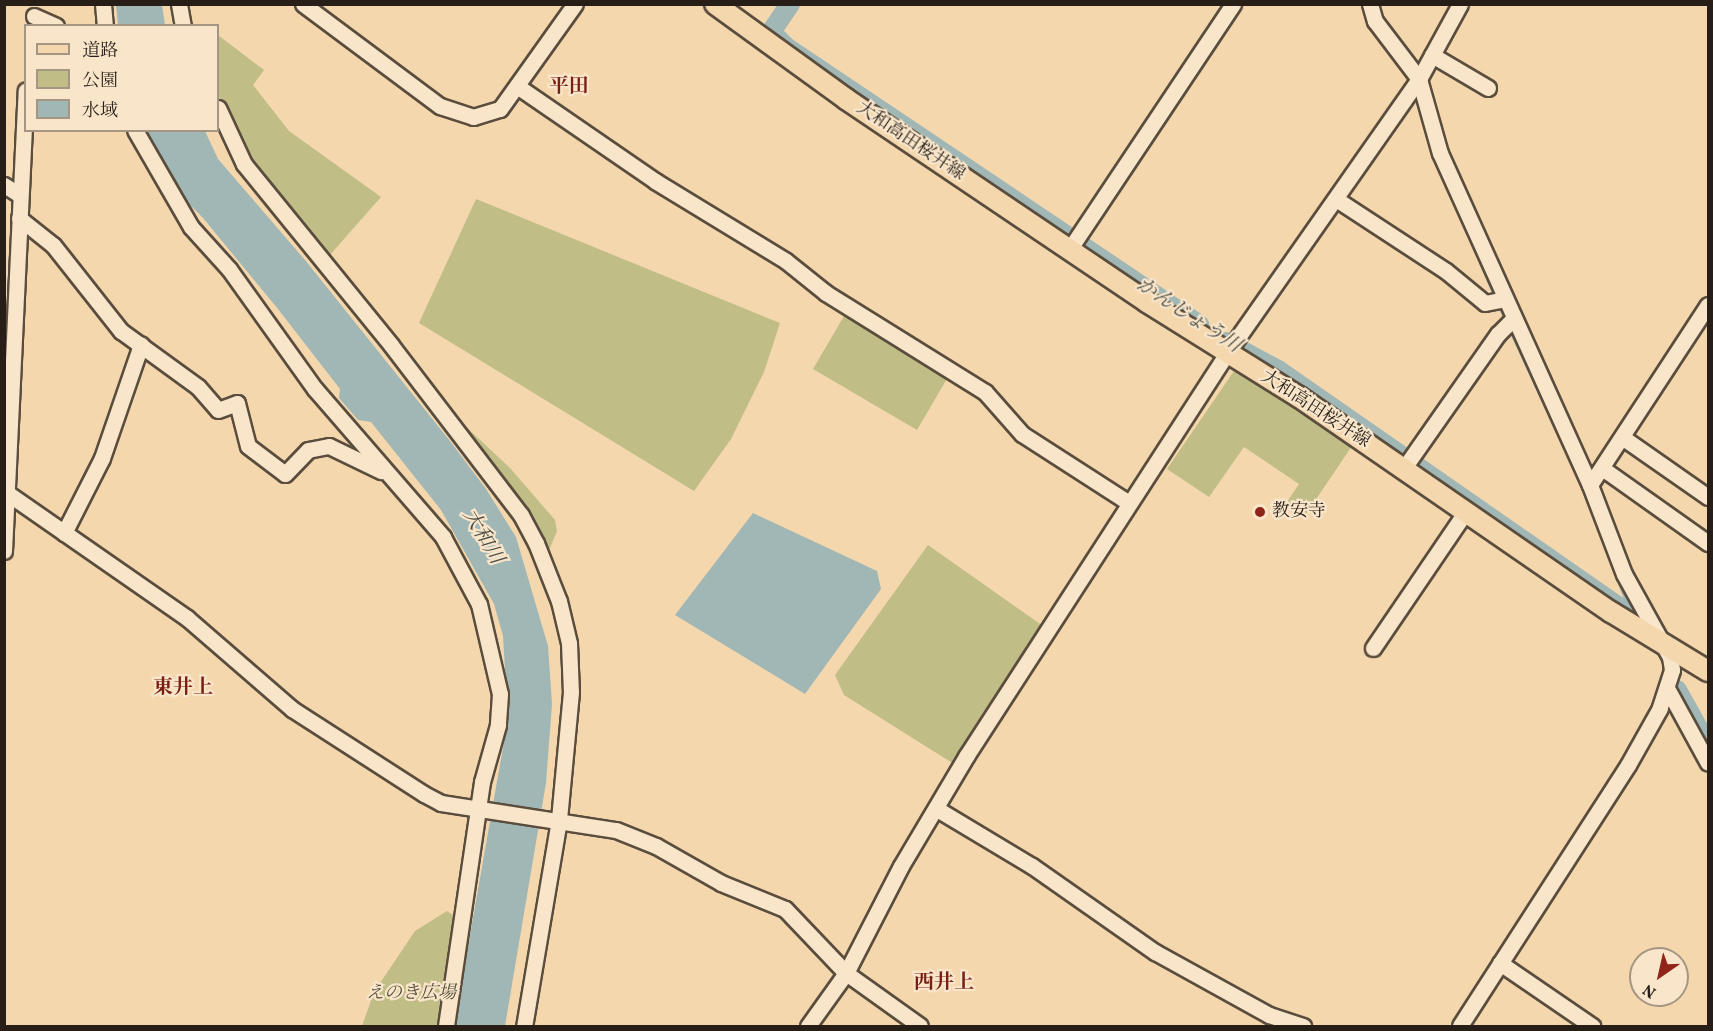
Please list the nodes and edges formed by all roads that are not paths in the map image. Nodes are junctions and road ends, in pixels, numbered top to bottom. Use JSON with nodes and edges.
{"nodes":[{"id":1,"x":103,"y":4,"type":"edge"},
{"id":2,"x":179,"y":4,"type":"edge"},
{"id":3,"x":303,"y":4,"type":"edge"},
{"id":4,"x":575,"y":4,"type":"edge"},
{"id":5,"x":715,"y":4,"type":"edge"},
{"id":6,"x":1233,"y":4,"type":"edge"},
{"id":7,"x":1460,"y":4,"type":"edge"},
{"id":8,"x":1370,"y":5,"type":"edge"},
{"id":9,"x":34,"y":15,"type":"edge"},
{"id":10,"x":52,"y":24,"type":"edge"},
{"id":11,"x":105,"y":24,"type":"edge"},
{"id":12,"x":183,"y":24,"type":"edge"},
{"id":13,"x":1432,"y":55,"type":"junction"},
{"id":14,"x":1419,"y":79,"type":"junction"},
{"id":15,"x":518,"y":86,"type":"junction"},
{"id":16,"x":1488,"y":88,"type":"dead end"},
{"id":17,"x":219,"y":110,"type":"edge"},
{"id":18,"x":24,"y":126,"type":"edge"},
{"id":19,"x":136,"y":132,"type":"edge"},
{"id":20,"x":4,"y":185,"type":"edge"},
{"id":21,"x":20,"y":195,"type":"junction"},
{"id":22,"x":1336,"y":199,"type":"junction"},
{"id":23,"x":19,"y":218,"type":"junction"},
{"id":24,"x":1074,"y":242,"type":"junction"},
{"id":25,"x":1505,"y":299,"type":"junction"},
{"id":26,"x":1708,"y":305,"type":"edge"},
{"id":27,"x":1513,"y":319,"type":"junction"},
{"id":28,"x":141,"y":345,"type":"junction"},
{"id":29,"x":1230,"y":348,"type":"junction"},
{"id":30,"x":8,"y":408,"type":"edge"},
{"id":31,"x":1622,"y":437,"type":"junction"},
{"id":32,"x":1407,"y":463,"type":"junction"},
{"id":33,"x":1602,"y":468,"type":"junction"},
{"id":34,"x":390,"y":475,"type":"junction"},
{"id":35,"x":1590,"y":485,"type":"junction"},
{"id":36,"x":9,"y":495,"type":"junction"},
{"id":37,"x":1708,"y":497,"type":"edge"},
{"id":38,"x":1129,"y":503,"type":"junction"},
{"id":39,"x":1466,"y":511,"type":"junction"},
{"id":40,"x":64,"y":533,"type":"junction"},
{"id":41,"x":1708,"y":543,"type":"edge"},
{"id":42,"x":4,"y":551,"type":"edge"},
{"id":43,"x":1658,"y":640,"type":"junction"},
{"id":44,"x":1373,"y":648,"type":"dead end"},
{"id":45,"x":1708,"y":670,"type":"edge"},
{"id":46,"x":1667,"y":688,"type":"junction"},
{"id":47,"x":1708,"y":763,"type":"edge"},
{"id":48,"x":481,"y":807,"type":"junction"},
{"id":49,"x":937,"y":809,"type":"junction"},
{"id":50,"x":557,"y":819,"type":"junction"},
{"id":51,"x":1500,"y":963,"type":"junction"},
{"id":52,"x":846,"y":974,"type":"junction"},
{"id":53,"x":446,"y":1026,"type":"edge"},
{"id":54,"x":524,"y":1026,"type":"edge"},
{"id":55,"x":808,"y":1026,"type":"edge"},
{"id":56,"x":920,"y":1026,"type":"edge"},
{"id":57,"x":1303,"y":1026,"type":"edge"},
{"id":58,"x":1460,"y":1026,"type":"edge"},
{"id":59,"x":1592,"y":1026,"type":"edge"}],
"edges":[{"from":1,"to":11,"type":"street"},
{"from":2,"to":12,"type":"street"},
{"from":3,"to":15,"type":"street"},
{"from":4,"to":15,"type":"street"},
{"from":5,"to":24,"type":"main road","name":"大和高田桜井線"},
{"from":6,"to":24,"type":"street"},
{"from":7,"to":13,"type":"street"},
{"from":8,"to":14,"type":"street"},
{"from":9,"to":10,"type":"street"},
{"from":13,"to":14,"type":"street"},
{"from":13,"to":16,"type":"street"},
{"from":14,"to":22,"type":"street"},
{"from":14,"to":25,"type":"street"},
{"from":15,"to":38,"type":"street"},
{"from":17,"to":50,"type":"street"},
{"from":18,"to":21,"type":"street"},
{"from":19,"to":34,"type":"street"},
{"from":20,"to":21,"type":"street"},
{"from":21,"to":23,"type":"street"},
{"from":22,"to":25,"type":"street"},
{"from":22,"to":29,"type":"street"},
{"from":23,"to":28,"type":"street"},
{"from":23,"to":30,"type":"street"},
{"from":24,"to":29,"type":"main road","name":"大和高田桜井線"},
{"from":25,"to":27,"type":"street"},
{"from":26,"to":31,"type":"street"},
{"from":27,"to":32,"type":"street"},
{"from":27,"to":35,"type":"street"},
{"from":28,"to":34,"type":"street"},
{"from":28,"to":40,"type":"street"},
{"from":29,"to":32,"type":"main road","name":"大和高田桜井線"},
{"from":29,"to":38,"type":"street"},
{"from":30,"to":36,"type":"street"},
{"from":31,"to":33,"type":"street"},
{"from":31,"to":37,"type":"street"},
{"from":32,"to":39,"type":"main road","name":"大和高田桜井線"},
{"from":33,"to":35,"type":"street"},
{"from":33,"to":41,"type":"street"},
{"from":34,"to":48,"type":"street"},
{"from":35,"to":43,"type":"street"},
{"from":36,"to":40,"type":"street"},
{"from":36,"to":42,"type":"street"},
{"from":38,"to":49,"type":"street"},
{"from":39,"to":43,"type":"main road","name":"大和高田桜井線"},
{"from":39,"to":44,"type":"street"},
{"from":40,"to":48,"type":"street"},
{"from":43,"to":45,"type":"main road","name":"大和高田桜井線"},
{"from":43,"to":46,"type":"street"},
{"from":46,"to":47,"type":"street"},
{"from":46,"to":51,"type":"street"},
{"from":48,"to":50,"type":"street"},
{"from":48,"to":53,"type":"street"},
{"from":49,"to":52,"type":"street"},
{"from":49,"to":57,"type":"street"},
{"from":50,"to":52,"type":"street"},
{"from":50,"to":54,"type":"street"},
{"from":51,"to":58,"type":"street"},
{"from":51,"to":59,"type":"street"},
{"from":52,"to":55,"type":"street"},
{"from":52,"to":56,"type":"street"}]}
